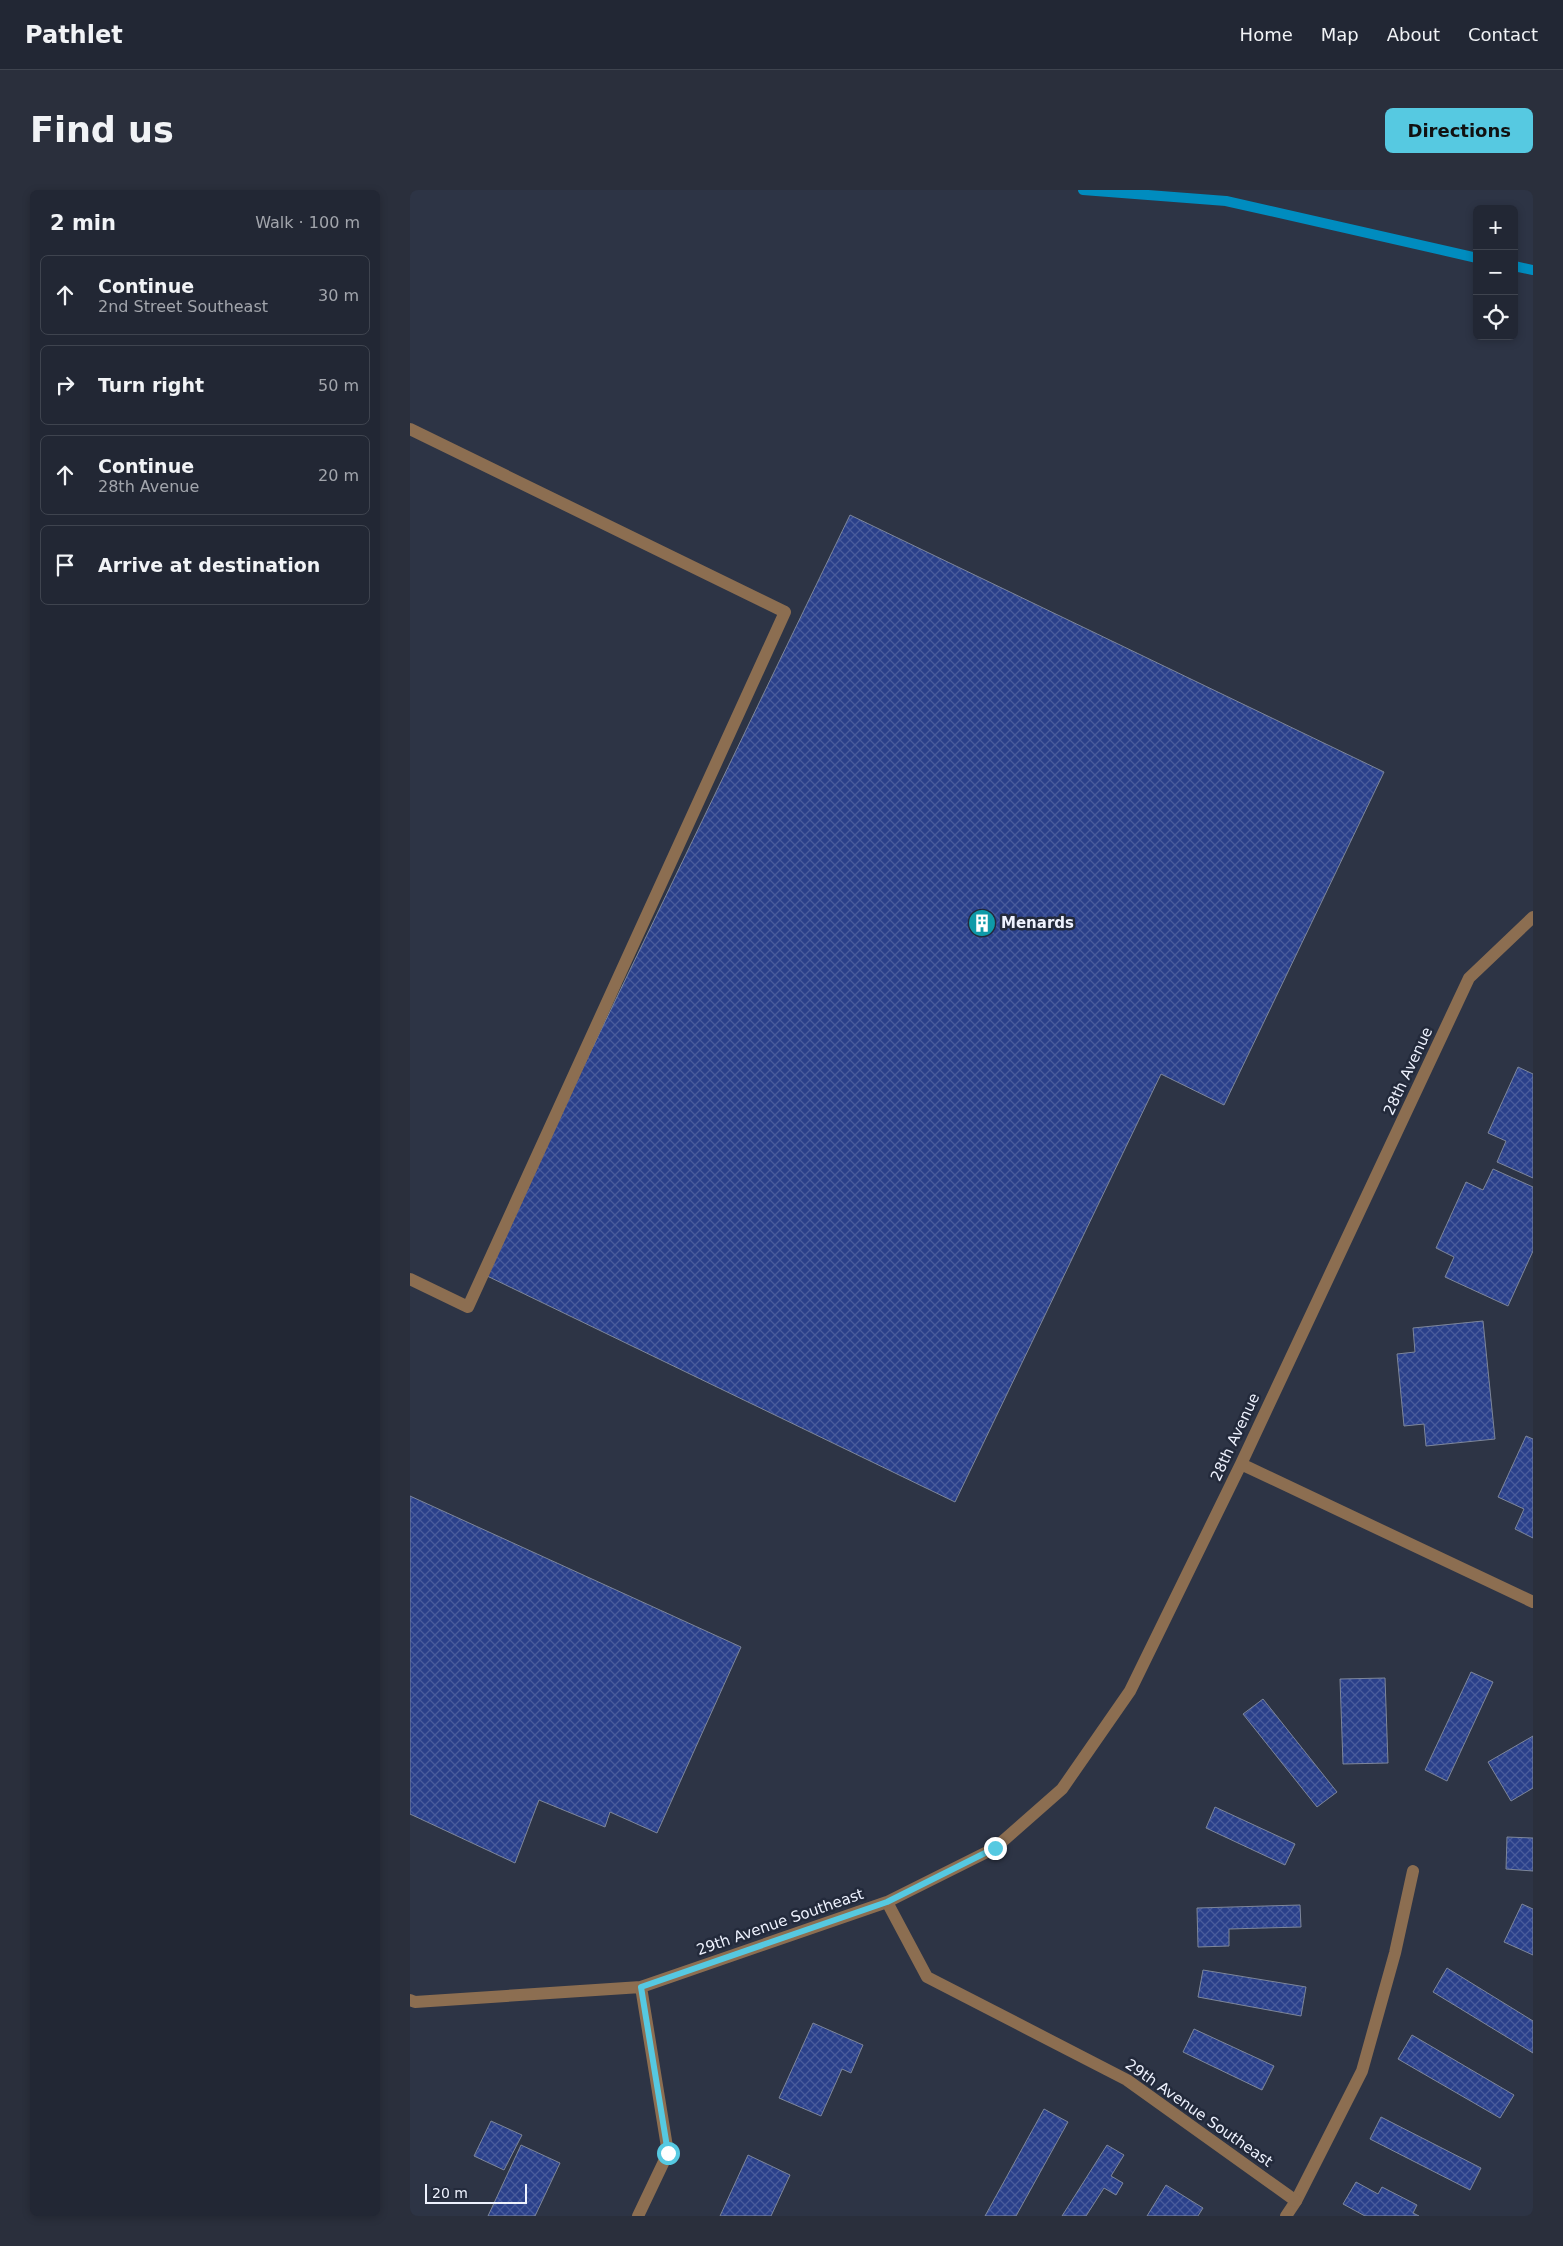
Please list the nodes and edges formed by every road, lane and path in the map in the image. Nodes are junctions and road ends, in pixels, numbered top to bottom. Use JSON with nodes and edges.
{"nodes":[{"id":1,"x":410,"y":428,"type":"edge"},
{"id":2,"x":1533,"y":917,"type":"edge"},
{"id":3,"x":410,"y":1279,"type":"edge"},
{"id":4,"x":1241,"y":1464,"type":"junction"},
{"id":5,"x":1533,"y":1602,"type":"edge"},
{"id":6,"x":1413,"y":1871,"type":"dead end"},
{"id":7,"x":887,"y":1902,"type":"junction"},
{"id":8,"x":641,"y":1987,"type":"junction"},
{"id":9,"x":410,"y":2000,"type":"edge"},
{"id":10,"x":1296,"y":2201,"type":"junction"},
{"id":11,"x":638,"y":2216,"type":"edge"},
{"id":12,"x":1286,"y":2216,"type":"edge"}],
"edges":[{"from":1,"to":3,"type":"street"},
{"from":2,"to":4,"type":"street","name":"28th Avenue"},
{"from":4,"to":5,"type":"street"},
{"from":4,"to":7,"type":"street","name":"28th Avenue"},
{"from":6,"to":10,"type":"street"},
{"from":7,"to":8,"type":"street","name":"29th Avenue Southeast"},
{"from":7,"to":10,"type":"street","name":"29th Avenue Southeast"},
{"from":8,"to":9,"type":"street","name":"29th Avenue Southeast"},
{"from":8,"to":11,"type":"street"},
{"from":10,"to":12,"type":"street"}]}
